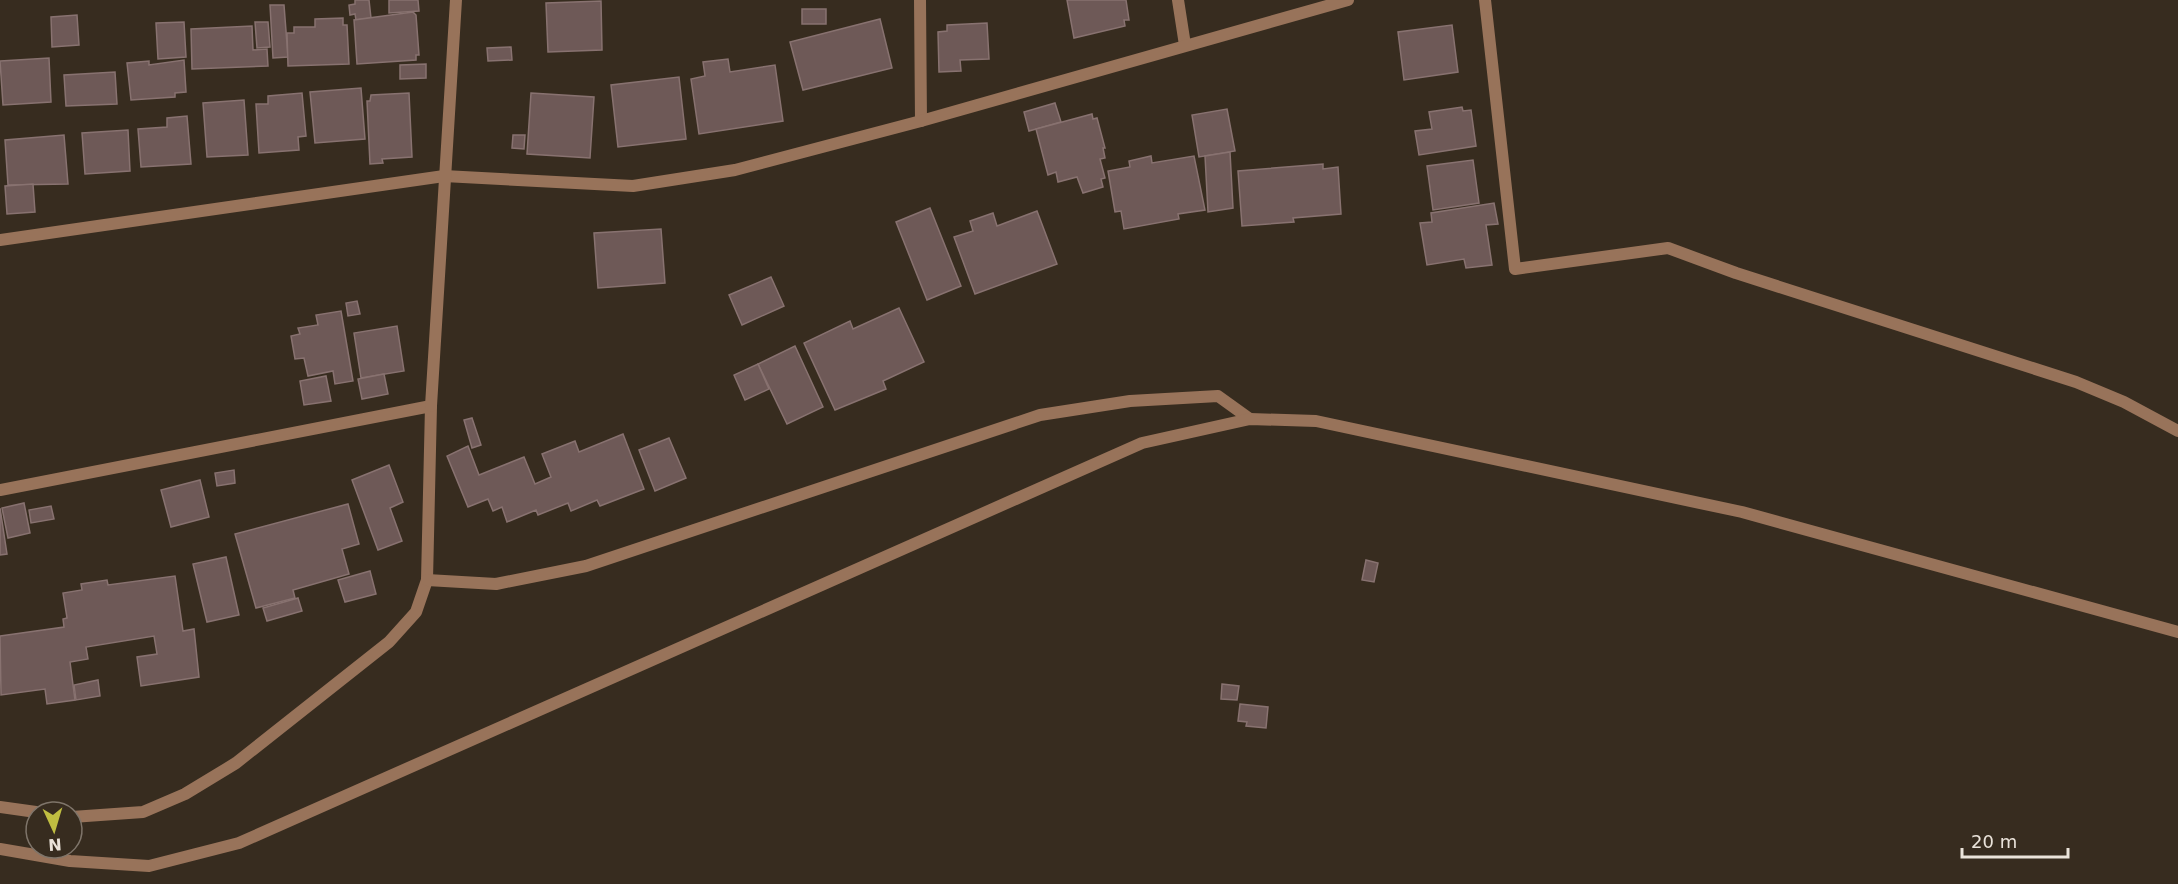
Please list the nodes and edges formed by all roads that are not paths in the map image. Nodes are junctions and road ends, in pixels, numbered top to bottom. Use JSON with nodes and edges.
{"nodes":[{"id":1,"x":456,"y":0,"type":"edge"},
{"id":2,"x":920,"y":0,"type":"edge"},
{"id":3,"x":1178,"y":0,"type":"edge"},
{"id":4,"x":1348,"y":0,"type":"edge"},
{"id":5,"x":1485,"y":0,"type":"edge"},
{"id":6,"x":1185,"y":45,"type":"junction"},
{"id":7,"x":921,"y":121,"type":"junction"},
{"id":8,"x":444,"y":176,"type":"junction"},
{"id":9,"x":0,"y":240,"type":"edge"},
{"id":10,"x":431,"y":406,"type":"junction"},
{"id":11,"x":1250,"y":419,"type":"junction"},
{"id":12,"x":2178,"y":431,"type":"edge"},
{"id":13,"x":0,"y":490,"type":"edge"},
{"id":14,"x":427,"y":580,"type":"junction"},
{"id":15,"x":2178,"y":632,"type":"edge"},
{"id":16,"x":0,"y":807,"type":"edge"},
{"id":17,"x":24,"y":810,"type":"edge"},
{"id":18,"x":84,"y":816,"type":"edge"},
{"id":19,"x":0,"y":849,"type":"edge"}],
"edges":[{"from":1,"to":8,"type":"street"},
{"from":2,"to":7,"type":"street"},
{"from":3,"to":6,"type":"street"},
{"from":4,"to":6,"type":"street"},
{"from":5,"to":12,"type":"street"},
{"from":6,"to":7,"type":"street"},
{"from":7,"to":8,"type":"street"},
{"from":8,"to":9,"type":"street"},
{"from":8,"to":10,"type":"street"},
{"from":10,"to":13,"type":"street"},
{"from":10,"to":14,"type":"street"},
{"from":11,"to":14,"type":"street"},
{"from":11,"to":15,"type":"street"},
{"from":11,"to":19,"type":"street"},
{"from":14,"to":18,"type":"street"},
{"from":16,"to":17,"type":"street"}]}
